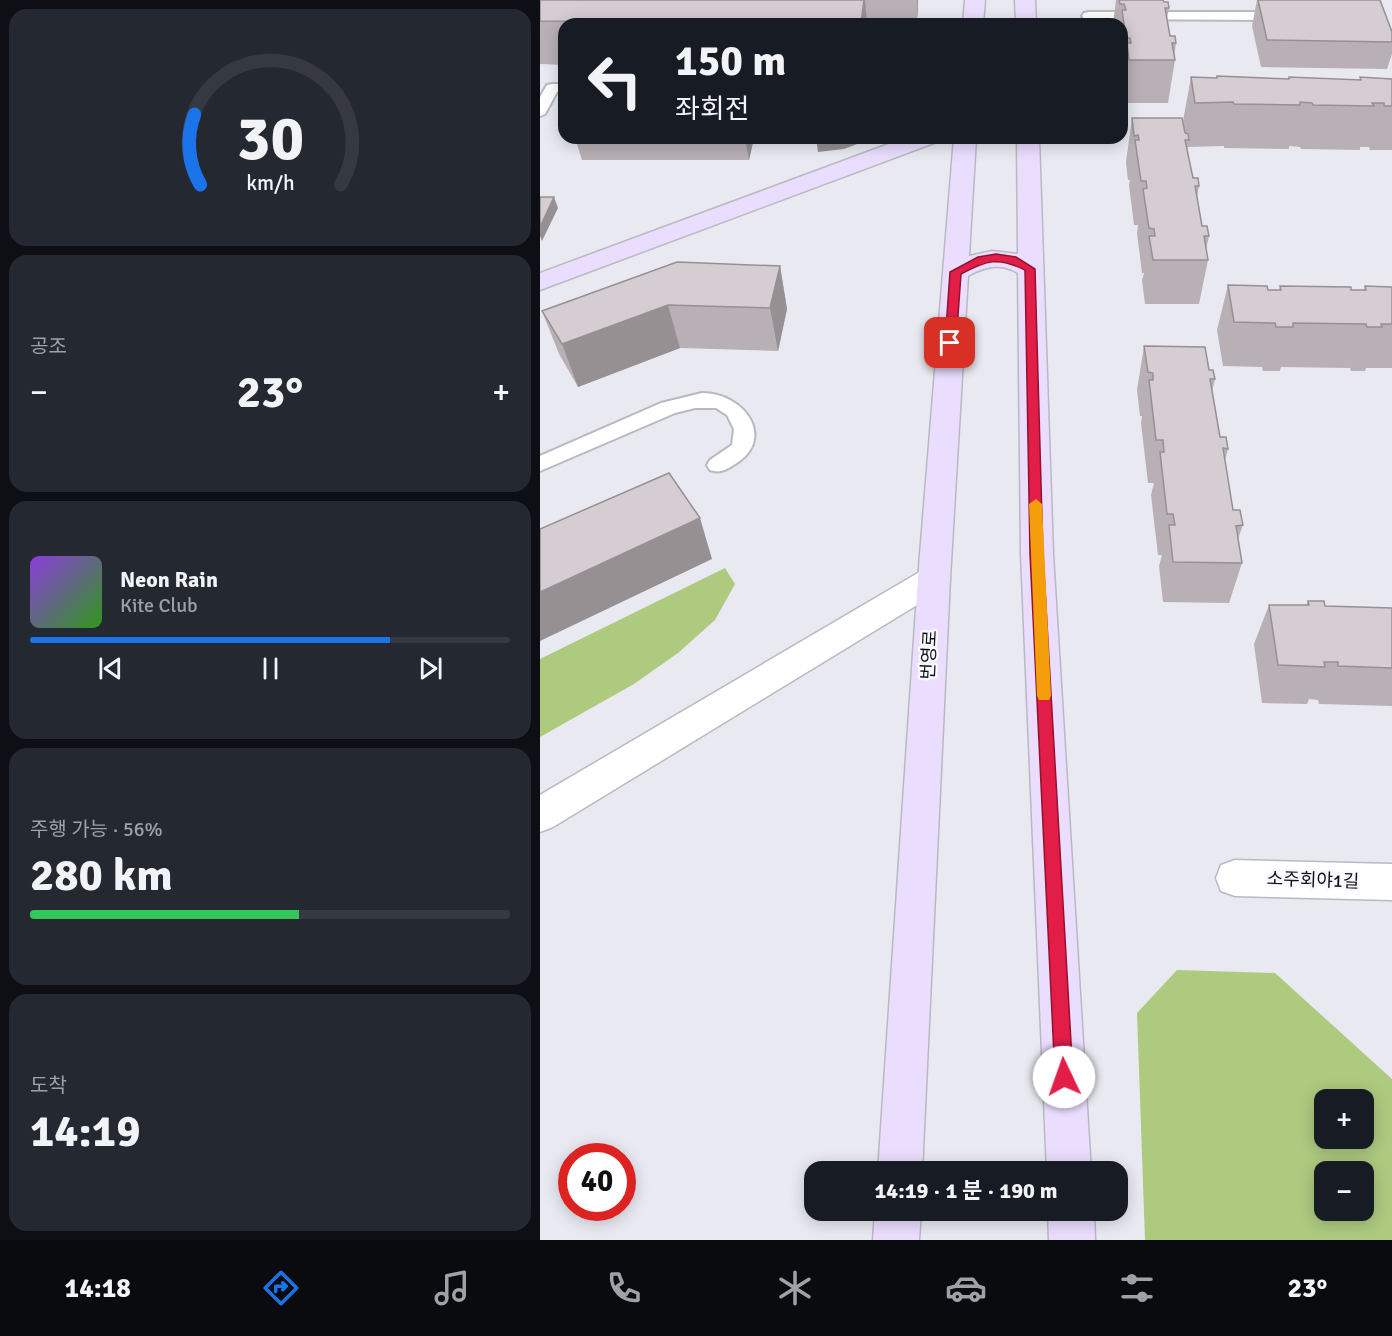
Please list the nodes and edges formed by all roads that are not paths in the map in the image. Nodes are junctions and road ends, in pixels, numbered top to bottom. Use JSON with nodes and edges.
{"nodes":[{"id":1,"x":975,"y":0,"type":"edge"},
{"id":2,"x":1025,"y":0,"type":"edge"},
{"id":3,"x":1089,"y":16,"type":"dead end"},
{"id":4,"x":1297,"y":16,"type":"edge"},
{"id":5,"x":974,"y":18,"type":"edge"},
{"id":6,"x":1025,"y":18,"type":"edge"},
{"id":7,"x":558,"y":88,"type":"edge"},
{"id":8,"x":540,"y":111,"type":"edge"},
{"id":9,"x":910,"y":144,"type":"edge"},
{"id":10,"x":965,"y":144,"type":"edge"},
{"id":11,"x":1028,"y":144,"type":"edge"},
{"id":12,"x":1030,"y":269,"type":"junction"},
{"id":13,"x":956,"y":272,"type":"junction"},
{"id":14,"x":540,"y":282,"type":"edge"},
{"id":15,"x":540,"y":464,"type":"edge"},
{"id":16,"x":717,"y":465,"type":"dead end"},
{"id":17,"x":934,"y":579,"type":"junction"},
{"id":18,"x":540,"y":815,"type":"edge"},
{"id":19,"x":1235,"y":878,"type":"dead end"},
{"id":20,"x":1392,"y":882,"type":"edge"},
{"id":21,"x":901,"y":1161,"type":"edge"},
{"id":22,"x":1068,"y":1161,"type":"edge"},
{"id":23,"x":897,"y":1221,"type":"edge"},
{"id":24,"x":1071,"y":1221,"type":"edge"},
{"id":25,"x":896,"y":1240,"type":"edge"},
{"id":26,"x":1072,"y":1240,"type":"edge"}],
"edges":[{"from":1,"to":5,"type":"street"},
{"from":2,"to":6,"type":"street"},
{"from":3,"to":4,"type":"lane"},
{"from":7,"to":8,"type":"lane"},
{"from":9,"to":14,"type":"street"},
{"from":10,"to":13,"type":"street","name":"번영로"},
{"from":11,"to":12,"type":"street"},
{"from":12,"to":13,"type":"street"},
{"from":12,"to":22,"type":"street"},
{"from":13,"to":17,"type":"street","name":"번영로"},
{"from":15,"to":16,"type":"lane"},
{"from":17,"to":18,"type":"street"},
{"from":17,"to":21,"type":"street","name":"번영로"},
{"from":19,"to":20,"type":"street","name":"소주회야1길"},
{"from":23,"to":25,"type":"street"},
{"from":24,"to":26,"type":"street"}]}
